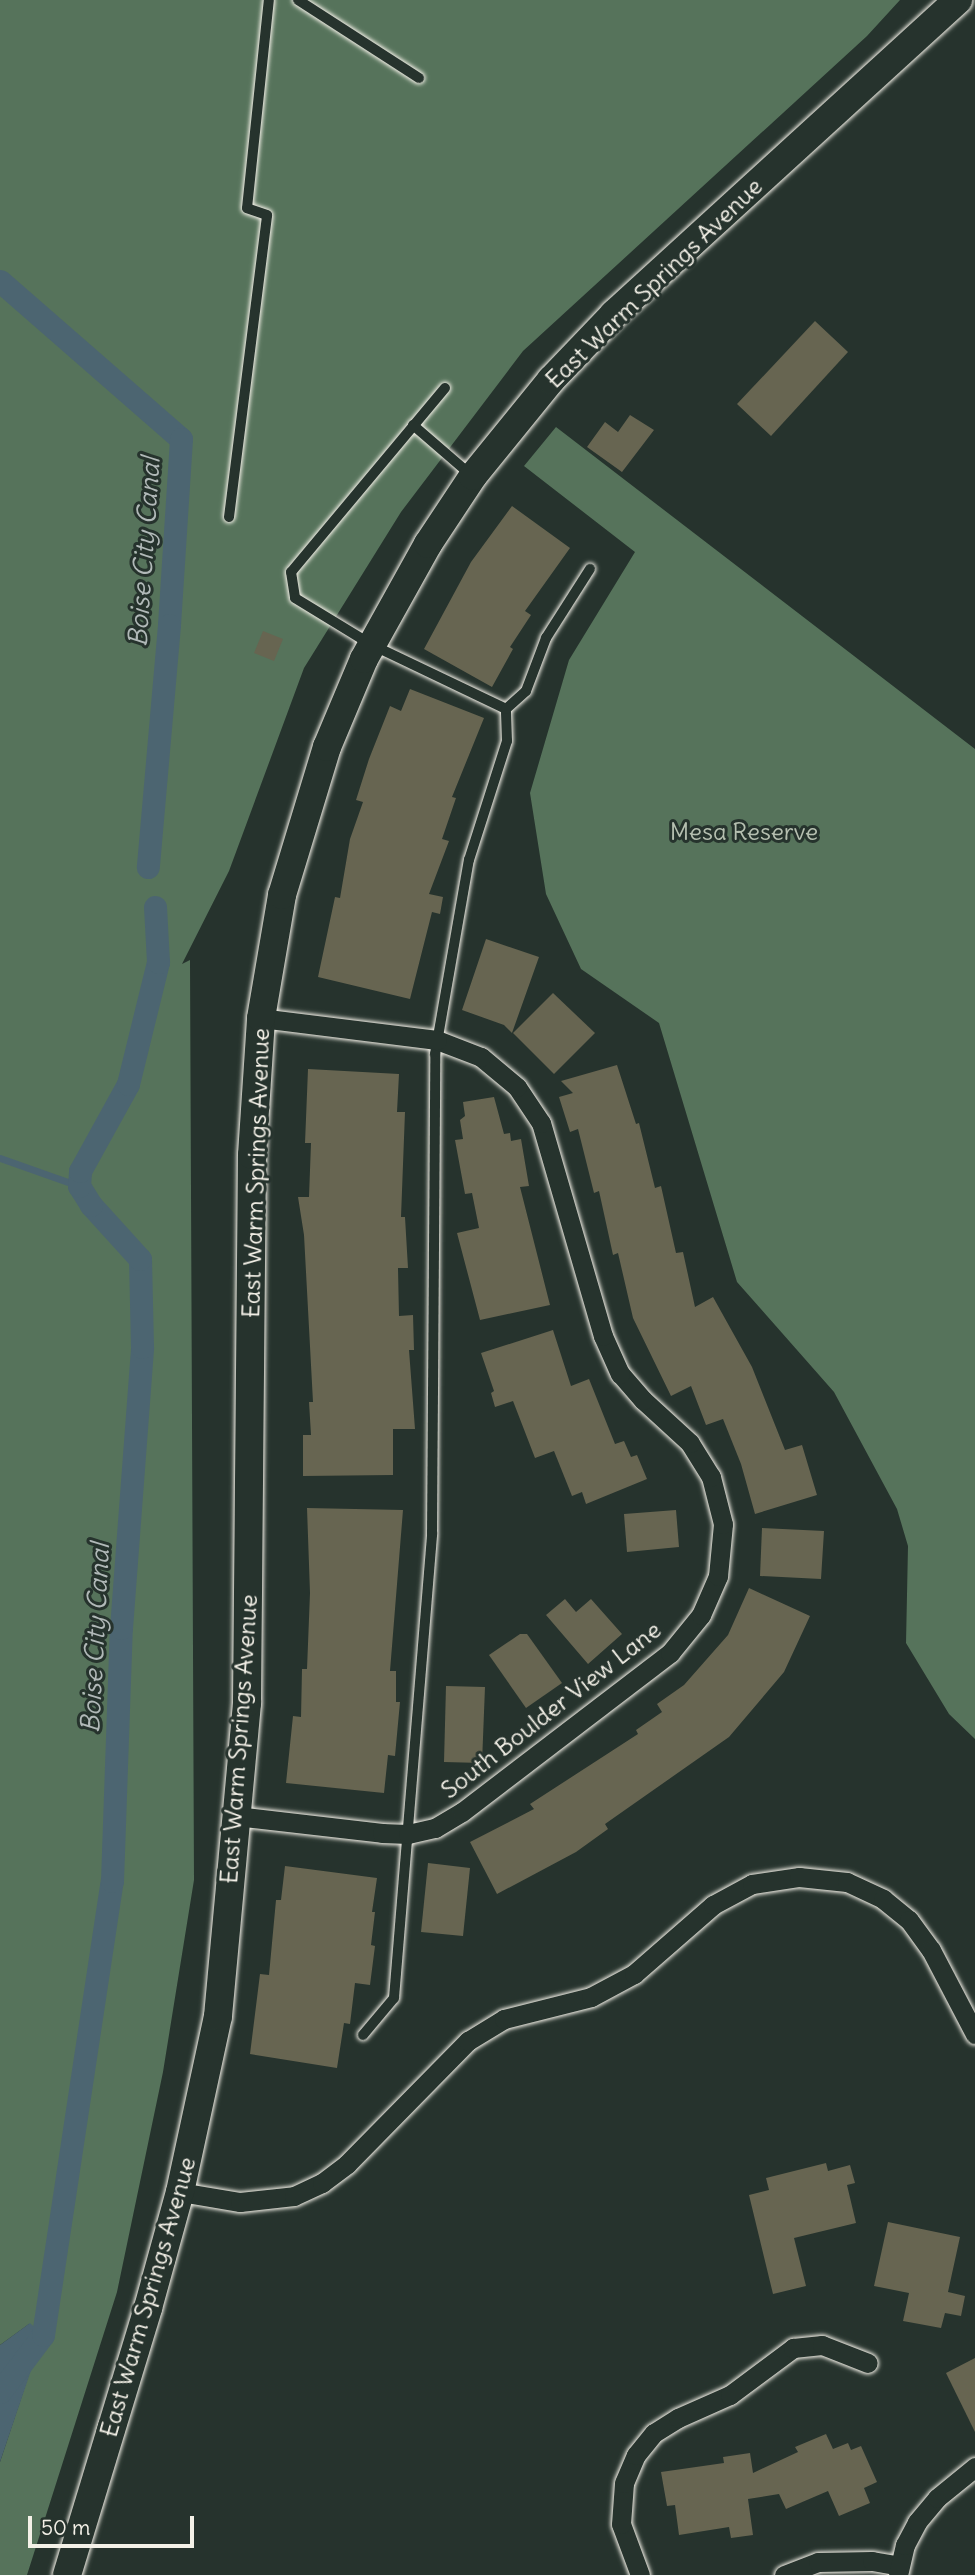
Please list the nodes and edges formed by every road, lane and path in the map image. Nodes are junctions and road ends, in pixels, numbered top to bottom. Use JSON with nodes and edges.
{"nodes":[{"id":1,"x":269,"y":0,"type":"edge"},
{"id":2,"x":298,"y":0,"type":"edge"},
{"id":3,"x":958,"y":0,"type":"edge"},
{"id":4,"x":419,"y":78,"type":"dead end"},
{"id":5,"x":445,"y":388,"type":"dead end"},
{"id":6,"x":413,"y":425,"type":"junction"},
{"id":7,"x":473,"y":476,"type":"junction"},
{"id":8,"x":229,"y":517,"type":"dead end"},
{"id":9,"x":590,"y":569,"type":"dead end"},
{"id":10,"x":372,"y":645,"type":"junction"},
{"id":11,"x":506,"y":709,"type":"junction"},
{"id":12,"x":261,"y":1018,"type":"junction"},
{"id":13,"x":437,"y":1040,"type":"junction"},
{"id":14,"x":236,"y":1816,"type":"junction"},
{"id":15,"x":408,"y":1834,"type":"junction"},
{"id":16,"x":975,"y":2034,"type":"edge"},
{"id":17,"x":363,"y":2035,"type":"dead end"},
{"id":18,"x":180,"y":2192,"type":"junction"},
{"id":19,"x":868,"y":2363,"type":"dead end"},
{"id":20,"x":975,"y":2467,"type":"edge"},
{"id":21,"x":898,"y":2571,"type":"edge"},
{"id":22,"x":67,"y":2575,"type":"edge"},
{"id":23,"x":640,"y":2575,"type":"edge"},
{"id":24,"x":784,"y":2575,"type":"edge"}],
"edges":[{"from":1,"to":8,"type":"lane"},
{"from":2,"to":4,"type":"lane"},
{"from":3,"to":7,"type":"street","name":"East Warm Springs Avenue"},
{"from":5,"to":6,"type":"lane"},
{"from":6,"to":7,"type":"lane"},
{"from":6,"to":10,"type":"lane"},
{"from":7,"to":10,"type":"street","name":"East Warm Springs Avenue"},
{"from":9,"to":11,"type":"lane"},
{"from":10,"to":11,"type":"lane"},
{"from":10,"to":12,"type":"street","name":"East Warm Springs Avenue"},
{"from":11,"to":13,"type":"lane"},
{"from":12,"to":13,"type":"street","name":"South Boulder View Lane"},
{"from":12,"to":14,"type":"street","name":"East Warm Springs Avenue"},
{"from":13,"to":15,"type":"lane"},
{"from":13,"to":15,"type":"street","name":"South Boulder View Lane"},
{"from":14,"to":15,"type":"street","name":"South Boulder View Lane"},
{"from":14,"to":18,"type":"street","name":"East Warm Springs Avenue"},
{"from":15,"to":17,"type":"lane"},
{"from":16,"to":18,"type":"street"},
{"from":18,"to":22,"type":"street","name":"East Warm Springs Avenue"},
{"from":19,"to":23,"type":"street"},
{"from":20,"to":21,"type":"street"},
{"from":21,"to":24,"type":"street"}]}
